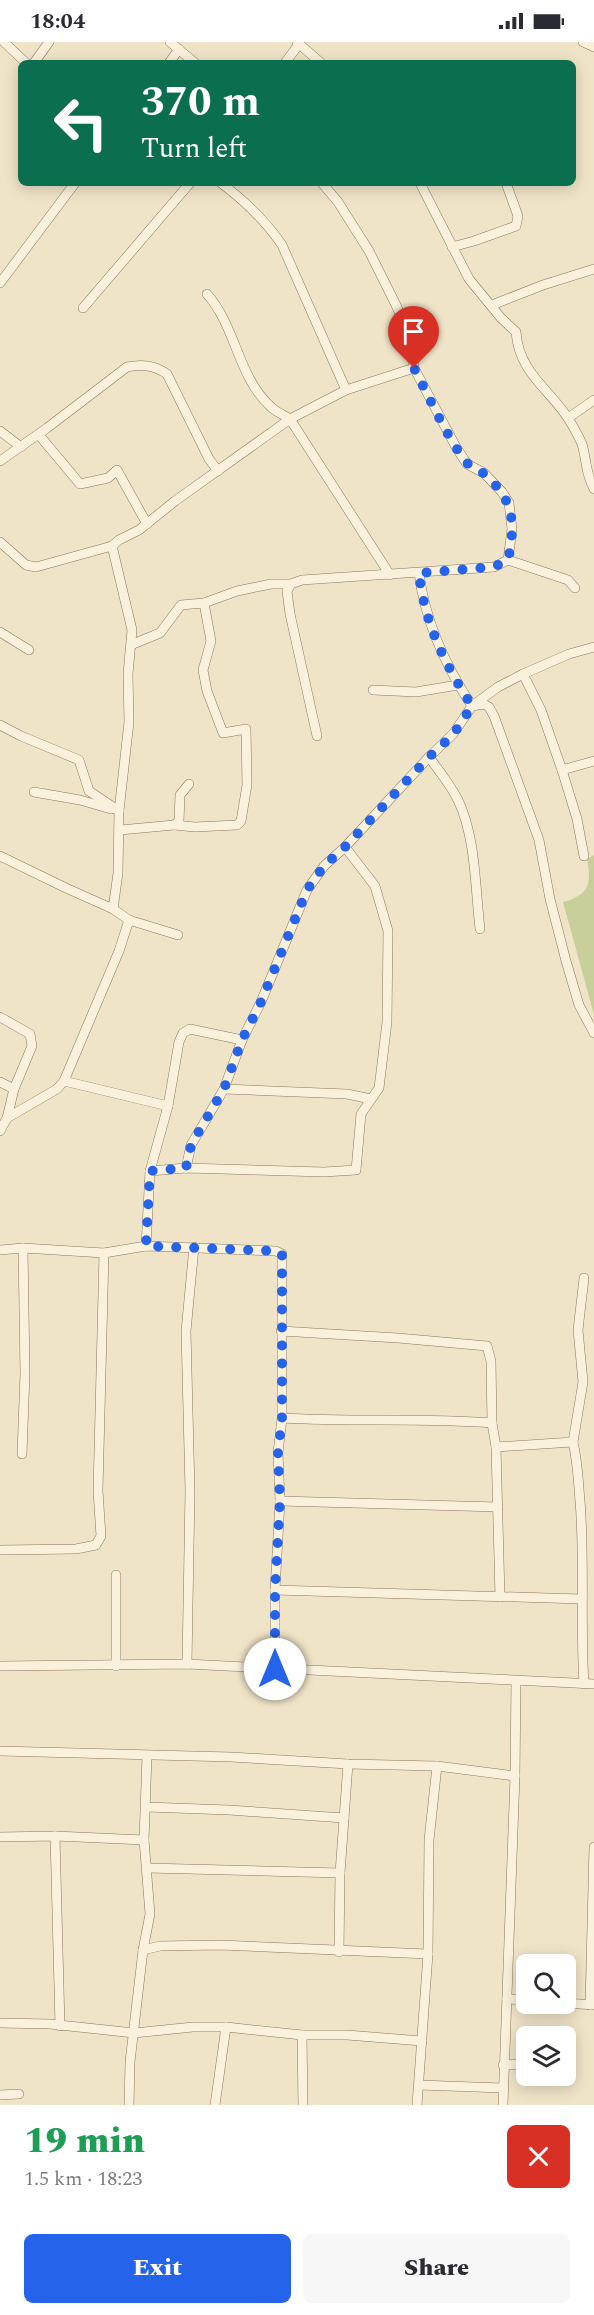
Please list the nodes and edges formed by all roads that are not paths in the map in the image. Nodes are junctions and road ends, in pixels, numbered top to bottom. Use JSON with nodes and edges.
{"nodes":[{"id":1,"x":4,"y":42,"type":"edge"},
{"id":2,"x":49,"y":42,"type":"edge"},
{"id":3,"x":170,"y":42,"type":"edge"},
{"id":4,"x":583,"y":42,"type":"edge"},
{"id":5,"x":298,"y":43,"type":"edge"},
{"id":6,"x":594,"y":47,"type":"edge"},
{"id":7,"x":178,"y":49,"type":"junction"},
{"id":8,"x":23,"y":60,"type":"edge"},
{"id":9,"x":36,"y":60,"type":"edge"},
{"id":10,"x":170,"y":60,"type":"edge"},
{"id":11,"x":191,"y":60,"type":"edge"},
{"id":12,"x":287,"y":60,"type":"edge"},
{"id":13,"x":318,"y":60,"type":"edge"},
{"id":14,"x":73,"y":186,"type":"edge"},
{"id":15,"x":187,"y":186,"type":"edge"},
{"id":16,"x":225,"y":186,"type":"edge"},
{"id":17,"x":325,"y":186,"type":"edge"},
{"id":18,"x":422,"y":186,"type":"edge"},
{"id":19,"x":507,"y":186,"type":"edge"},
{"id":20,"x":452,"y":247,"type":"junction"},
{"id":21,"x":594,"y":269,"type":"edge"},
{"id":22,"x":0,"y":283,"type":"edge"},
{"id":23,"x":207,"y":294,"type":"dead end"},
{"id":24,"x":492,"y":305,"type":"junction"},
{"id":25,"x":83,"y":308,"type":"dead end"},
{"id":26,"x":414,"y":368,"type":"junction"},
{"id":27,"x":346,"y":390,"type":"junction"},
{"id":28,"x":594,"y":400,"type":"edge"},
{"id":29,"x":568,"y":418,"type":"junction"},
{"id":30,"x":290,"y":419,"type":"junction"},
{"id":31,"x":0,"y":431,"type":"edge"},
{"id":32,"x":39,"y":435,"type":"junction"},
{"id":33,"x":21,"y":447,"type":"junction"},
{"id":34,"x":0,"y":460,"type":"edge"},
{"id":35,"x":218,"y":471,"type":"junction"},
{"id":36,"x":594,"y":489,"type":"edge"},
{"id":37,"x":147,"y":524,"type":"junction"},
{"id":38,"x":0,"y":542,"type":"edge"},
{"id":39,"x":112,"y":546,"type":"junction"},
{"id":40,"x":508,"y":560,"type":"junction"},
{"id":41,"x":419,"y":573,"type":"junction"},
{"id":42,"x":390,"y":574,"type":"junction"},
{"id":43,"x":291,"y":584,"type":"junction"},
{"id":44,"x":576,"y":588,"type":"dead end"},
{"id":45,"x":204,"y":603,"type":"junction"},
{"id":46,"x":0,"y":632,"type":"edge"},
{"id":47,"x":133,"y":644,"type":"junction"},
{"id":48,"x":594,"y":646,"type":"edge"},
{"id":49,"x":29,"y":650,"type":"dead end"},
{"id":50,"x":523,"y":674,"type":"junction"},
{"id":51,"x":458,"y":685,"type":"junction"},
{"id":52,"x":373,"y":690,"type":"dead end"},
{"id":53,"x":472,"y":706,"type":"junction"},
{"id":54,"x":0,"y":724,"type":"edge"},
{"id":55,"x":317,"y":736,"type":"dead end"},
{"id":56,"x":429,"y":757,"type":"junction"},
{"id":57,"x":594,"y":761,"type":"edge"},
{"id":58,"x":562,"y":770,"type":"junction"},
{"id":59,"x":189,"y":784,"type":"dead end"},
{"id":60,"x":34,"y":792,"type":"dead end"},
{"id":61,"x":119,"y":811,"type":"junction"},
{"id":62,"x":174,"y":825,"type":"junction"},
{"id":63,"x":120,"y":831,"type":"junction"},
{"id":64,"x":345,"y":847,"type":"junction"},
{"id":65,"x":0,"y":856,"type":"edge"},
{"id":66,"x":584,"y":856,"type":"dead end"},
{"id":67,"x":113,"y":909,"type":"junction"},
{"id":68,"x":129,"y":920,"type":"junction"},
{"id":69,"x":480,"y":929,"type":"dead end"},
{"id":70,"x":178,"y":935,"type":"dead end"},
{"id":71,"x":0,"y":1017,"type":"edge"},
{"id":72,"x":594,"y":1033,"type":"edge"},
{"id":73,"x":242,"y":1040,"type":"junction"},
{"id":74,"x":64,"y":1081,"type":"junction"},
{"id":75,"x":0,"y":1082,"type":"edge"},
{"id":76,"x":14,"y":1089,"type":"junction"},
{"id":77,"x":224,"y":1089,"type":"junction"},
{"id":78,"x":371,"y":1099,"type":"junction"},
{"id":79,"x":168,"y":1106,"type":"junction"},
{"id":80,"x":7,"y":1118,"type":"junction"},
{"id":81,"x":0,"y":1131,"type":"edge"},
{"id":82,"x":186,"y":1168,"type":"junction"},
{"id":83,"x":150,"y":1171,"type":"junction"},
{"id":84,"x":146,"y":1246,"type":"junction"},
{"id":85,"x":194,"y":1247,"type":"junction"},
{"id":86,"x":23,"y":1248,"type":"junction"},
{"id":87,"x":0,"y":1251,"type":"edge"},
{"id":88,"x":104,"y":1253,"type":"junction"},
{"id":89,"x":584,"y":1278,"type":"dead end"},
{"id":90,"x":281,"y":1331,"type":"junction"},
{"id":91,"x":583,"y":1382,"type":"junction"},
{"id":92,"x":594,"y":1384,"type":"edge"},
{"id":93,"x":282,"y":1418,"type":"junction"},
{"id":94,"x":492,"y":1423,"type":"junction"},
{"id":95,"x":573,"y":1442,"type":"junction"},
{"id":96,"x":496,"y":1447,"type":"junction"},
{"id":97,"x":22,"y":1454,"type":"dead end"},
{"id":98,"x":280,"y":1501,"type":"junction"},
{"id":99,"x":498,"y":1507,"type":"junction"},
{"id":100,"x":0,"y":1550,"type":"edge"},
{"id":101,"x":116,"y":1575,"type":"dead end"},
{"id":102,"x":275,"y":1590,"type":"junction"},
{"id":103,"x":500,"y":1597,"type":"junction"},
{"id":104,"x":582,"y":1599,"type":"junction"},
{"id":105,"x":187,"y":1665,"type":"junction"},
{"id":106,"x":0,"y":1666,"type":"edge"},
{"id":107,"x":116,"y":1666,"type":"junction"},
{"id":108,"x":275,"y":1669,"type":"junction"},
{"id":109,"x":516,"y":1681,"type":"junction"},
{"id":110,"x":589,"y":1684,"type":"edge"},
{"id":111,"x":0,"y":1751,"type":"edge"},
{"id":112,"x":147,"y":1756,"type":"junction"},
{"id":113,"x":348,"y":1764,"type":"junction"},
{"id":114,"x":437,"y":1766,"type":"junction"},
{"id":115,"x":515,"y":1776,"type":"junction"},
{"id":116,"x":147,"y":1807,"type":"junction"},
{"id":117,"x":344,"y":1818,"type":"junction"},
{"id":118,"x":55,"y":1836,"type":"junction"},
{"id":119,"x":0,"y":1837,"type":"edge"},
{"id":120,"x":144,"y":1840,"type":"junction"},
{"id":121,"x":594,"y":1847,"type":"edge"},
{"id":122,"x":148,"y":1868,"type":"junction"},
{"id":123,"x":340,"y":1873,"type":"junction"},
{"id":124,"x":593,"y":1925,"type":"edge"},
{"id":125,"x":143,"y":1950,"type":"junction"},
{"id":126,"x":339,"y":1952,"type":"junction"},
{"id":127,"x":428,"y":1954,"type":"junction"},
{"id":128,"x":507,"y":1999,"type":"junction"},
{"id":129,"x":516,"y":1999,"type":"edge"},
{"id":130,"x":576,"y":2004,"type":"edge"},
{"id":131,"x":592,"y":2005,"type":"edge"},
{"id":132,"x":0,"y":2023,"type":"edge"},
{"id":133,"x":60,"y":2026,"type":"junction"},
{"id":134,"x":226,"y":2027,"type":"junction"},
{"id":135,"x":134,"y":2033,"type":"junction"},
{"id":136,"x":302,"y":2035,"type":"junction"},
{"id":137,"x":422,"y":2041,"type":"junction"},
{"id":138,"x":516,"y":2064,"type":"edge"},
{"id":139,"x":503,"y":2065,"type":"junction"},
{"id":140,"x":419,"y":2085,"type":"junction"},
{"id":141,"x":503,"y":2088,"type":"junction"},
{"id":142,"x":19,"y":2094,"type":"dead end"},
{"id":143,"x":0,"y":2095,"type":"edge"},
{"id":144,"x":129,"y":2105,"type":"edge"},
{"id":145,"x":215,"y":2105,"type":"edge"},
{"id":146,"x":303,"y":2105,"type":"edge"},
{"id":147,"x":417,"y":2105,"type":"edge"},
{"id":148,"x":503,"y":2105,"type":"edge"}],
"edges":[{"from":1,"to":8,"type":"street"},
{"from":2,"to":9,"type":"street"},
{"from":3,"to":7,"type":"street"},
{"from":4,"to":6,"type":"street"},
{"from":5,"to":12,"type":"street"},
{"from":5,"to":13,"type":"street"},
{"from":7,"to":10,"type":"street"},
{"from":7,"to":11,"type":"street"},
{"from":14,"to":22,"type":"street"},
{"from":15,"to":25,"type":"street"},
{"from":16,"to":27,"type":"street"},
{"from":17,"to":26,"type":"street"},
{"from":18,"to":20,"type":"street"},
{"from":19,"to":20,"type":"street"},
{"from":20,"to":24,"type":"street"},
{"from":21,"to":24,"type":"street"},
{"from":23,"to":30,"type":"street"},
{"from":24,"to":29,"type":"street"},
{"from":26,"to":27,"type":"street"},
{"from":26,"to":40,"type":"street"},
{"from":27,"to":30,"type":"street"},
{"from":28,"to":29,"type":"street"},
{"from":29,"to":36,"type":"street"},
{"from":30,"to":35,"type":"street"},
{"from":30,"to":42,"type":"street"},
{"from":31,"to":33,"type":"street"},
{"from":32,"to":33,"type":"street"},
{"from":32,"to":35,"type":"street"},
{"from":32,"to":37,"type":"street"},
{"from":33,"to":34,"type":"street"},
{"from":35,"to":37,"type":"street"},
{"from":37,"to":39,"type":"street"},
{"from":38,"to":39,"type":"street"},
{"from":39,"to":47,"type":"street"},
{"from":40,"to":41,"type":"street"},
{"from":40,"to":44,"type":"street"},
{"from":41,"to":42,"type":"street"},
{"from":41,"to":51,"type":"street"},
{"from":42,"to":43,"type":"street"},
{"from":43,"to":45,"type":"street"},
{"from":43,"to":55,"type":"street"},
{"from":45,"to":47,"type":"street"},
{"from":45,"to":62,"type":"street"},
{"from":46,"to":49,"type":"street"},
{"from":47,"to":61,"type":"street"},
{"from":48,"to":50,"type":"street"},
{"from":50,"to":53,"type":"street"},
{"from":50,"to":58,"type":"street"},
{"from":51,"to":52,"type":"street"},
{"from":51,"to":53,"type":"street"},
{"from":53,"to":56,"type":"street"},
{"from":53,"to":72,"type":"street"},
{"from":54,"to":61,"type":"street"},
{"from":56,"to":64,"type":"street"},
{"from":56,"to":69,"type":"street"},
{"from":57,"to":58,"type":"street"},
{"from":58,"to":66,"type":"street"},
{"from":59,"to":62,"type":"street"},
{"from":60,"to":61,"type":"street"},
{"from":61,"to":63,"type":"street"},
{"from":62,"to":63,"type":"street"},
{"from":63,"to":67,"type":"street"},
{"from":64,"to":73,"type":"street"},
{"from":64,"to":78,"type":"street"},
{"from":65,"to":67,"type":"street"},
{"from":67,"to":68,"type":"street"},
{"from":68,"to":70,"type":"street"},
{"from":68,"to":74,"type":"street"},
{"from":71,"to":76,"type":"street"},
{"from":73,"to":77,"type":"street"},
{"from":73,"to":79,"type":"street"},
{"from":74,"to":79,"type":"street"},
{"from":74,"to":80,"type":"street"},
{"from":75,"to":76,"type":"street"},
{"from":76,"to":80,"type":"street"},
{"from":77,"to":78,"type":"street"},
{"from":77,"to":82,"type":"street"},
{"from":78,"to":82,"type":"street"},
{"from":79,"to":83,"type":"street"},
{"from":80,"to":81,"type":"street"},
{"from":82,"to":83,"type":"street"},
{"from":83,"to":84,"type":"street"},
{"from":84,"to":85,"type":"street"},
{"from":84,"to":88,"type":"street"},
{"from":85,"to":90,"type":"street"},
{"from":85,"to":105,"type":"street"},
{"from":86,"to":87,"type":"street"},
{"from":86,"to":88,"type":"street"},
{"from":86,"to":97,"type":"street"},
{"from":88,"to":100,"type":"street"},
{"from":89,"to":91,"type":"street"},
{"from":90,"to":93,"type":"street"},
{"from":90,"to":94,"type":"street"},
{"from":91,"to":92,"type":"street"},
{"from":91,"to":95,"type":"street"},
{"from":93,"to":94,"type":"street"},
{"from":93,"to":98,"type":"street"},
{"from":94,"to":96,"type":"street"},
{"from":95,"to":96,"type":"street"},
{"from":95,"to":104,"type":"street"},
{"from":96,"to":99,"type":"street"},
{"from":98,"to":99,"type":"street"},
{"from":98,"to":102,"type":"street"},
{"from":99,"to":103,"type":"street"},
{"from":101,"to":107,"type":"street"},
{"from":102,"to":103,"type":"street"},
{"from":102,"to":108,"type":"street"},
{"from":103,"to":104,"type":"street"},
{"from":104,"to":110,"type":"street"},
{"from":105,"to":107,"type":"street"},
{"from":105,"to":108,"type":"street"},
{"from":106,"to":107,"type":"street"},
{"from":108,"to":109,"type":"street"},
{"from":109,"to":110,"type":"street"},
{"from":109,"to":115,"type":"street"},
{"from":111,"to":112,"type":"street"},
{"from":112,"to":113,"type":"street"},
{"from":112,"to":116,"type":"street"},
{"from":113,"to":114,"type":"street"},
{"from":113,"to":117,"type":"street"},
{"from":114,"to":115,"type":"street"},
{"from":114,"to":127,"type":"street"},
{"from":115,"to":128,"type":"street"},
{"from":116,"to":117,"type":"street"},
{"from":116,"to":120,"type":"street"},
{"from":117,"to":123,"type":"street"},
{"from":118,"to":119,"type":"street"},
{"from":118,"to":120,"type":"street"},
{"from":118,"to":133,"type":"street"},
{"from":120,"to":122,"type":"street"},
{"from":121,"to":124,"type":"street"},
{"from":122,"to":123,"type":"street"},
{"from":122,"to":125,"type":"street"},
{"from":123,"to":126,"type":"street"},
{"from":124,"to":131,"type":"street"},
{"from":125,"to":126,"type":"street"},
{"from":125,"to":135,"type":"street"},
{"from":126,"to":127,"type":"street"},
{"from":127,"to":137,"type":"street"},
{"from":128,"to":129,"type":"street"},
{"from":128,"to":139,"type":"street"},
{"from":130,"to":131,"type":"street"},
{"from":132,"to":133,"type":"street"},
{"from":133,"to":135,"type":"street"},
{"from":134,"to":135,"type":"street"},
{"from":134,"to":136,"type":"street"},
{"from":134,"to":145,"type":"street"},
{"from":135,"to":144,"type":"street"},
{"from":136,"to":137,"type":"street"},
{"from":136,"to":146,"type":"street"},
{"from":137,"to":140,"type":"street"},
{"from":138,"to":139,"type":"street"},
{"from":139,"to":141,"type":"street"},
{"from":140,"to":141,"type":"street"},
{"from":140,"to":147,"type":"street"},
{"from":141,"to":148,"type":"street"},
{"from":142,"to":143,"type":"street"}]}
